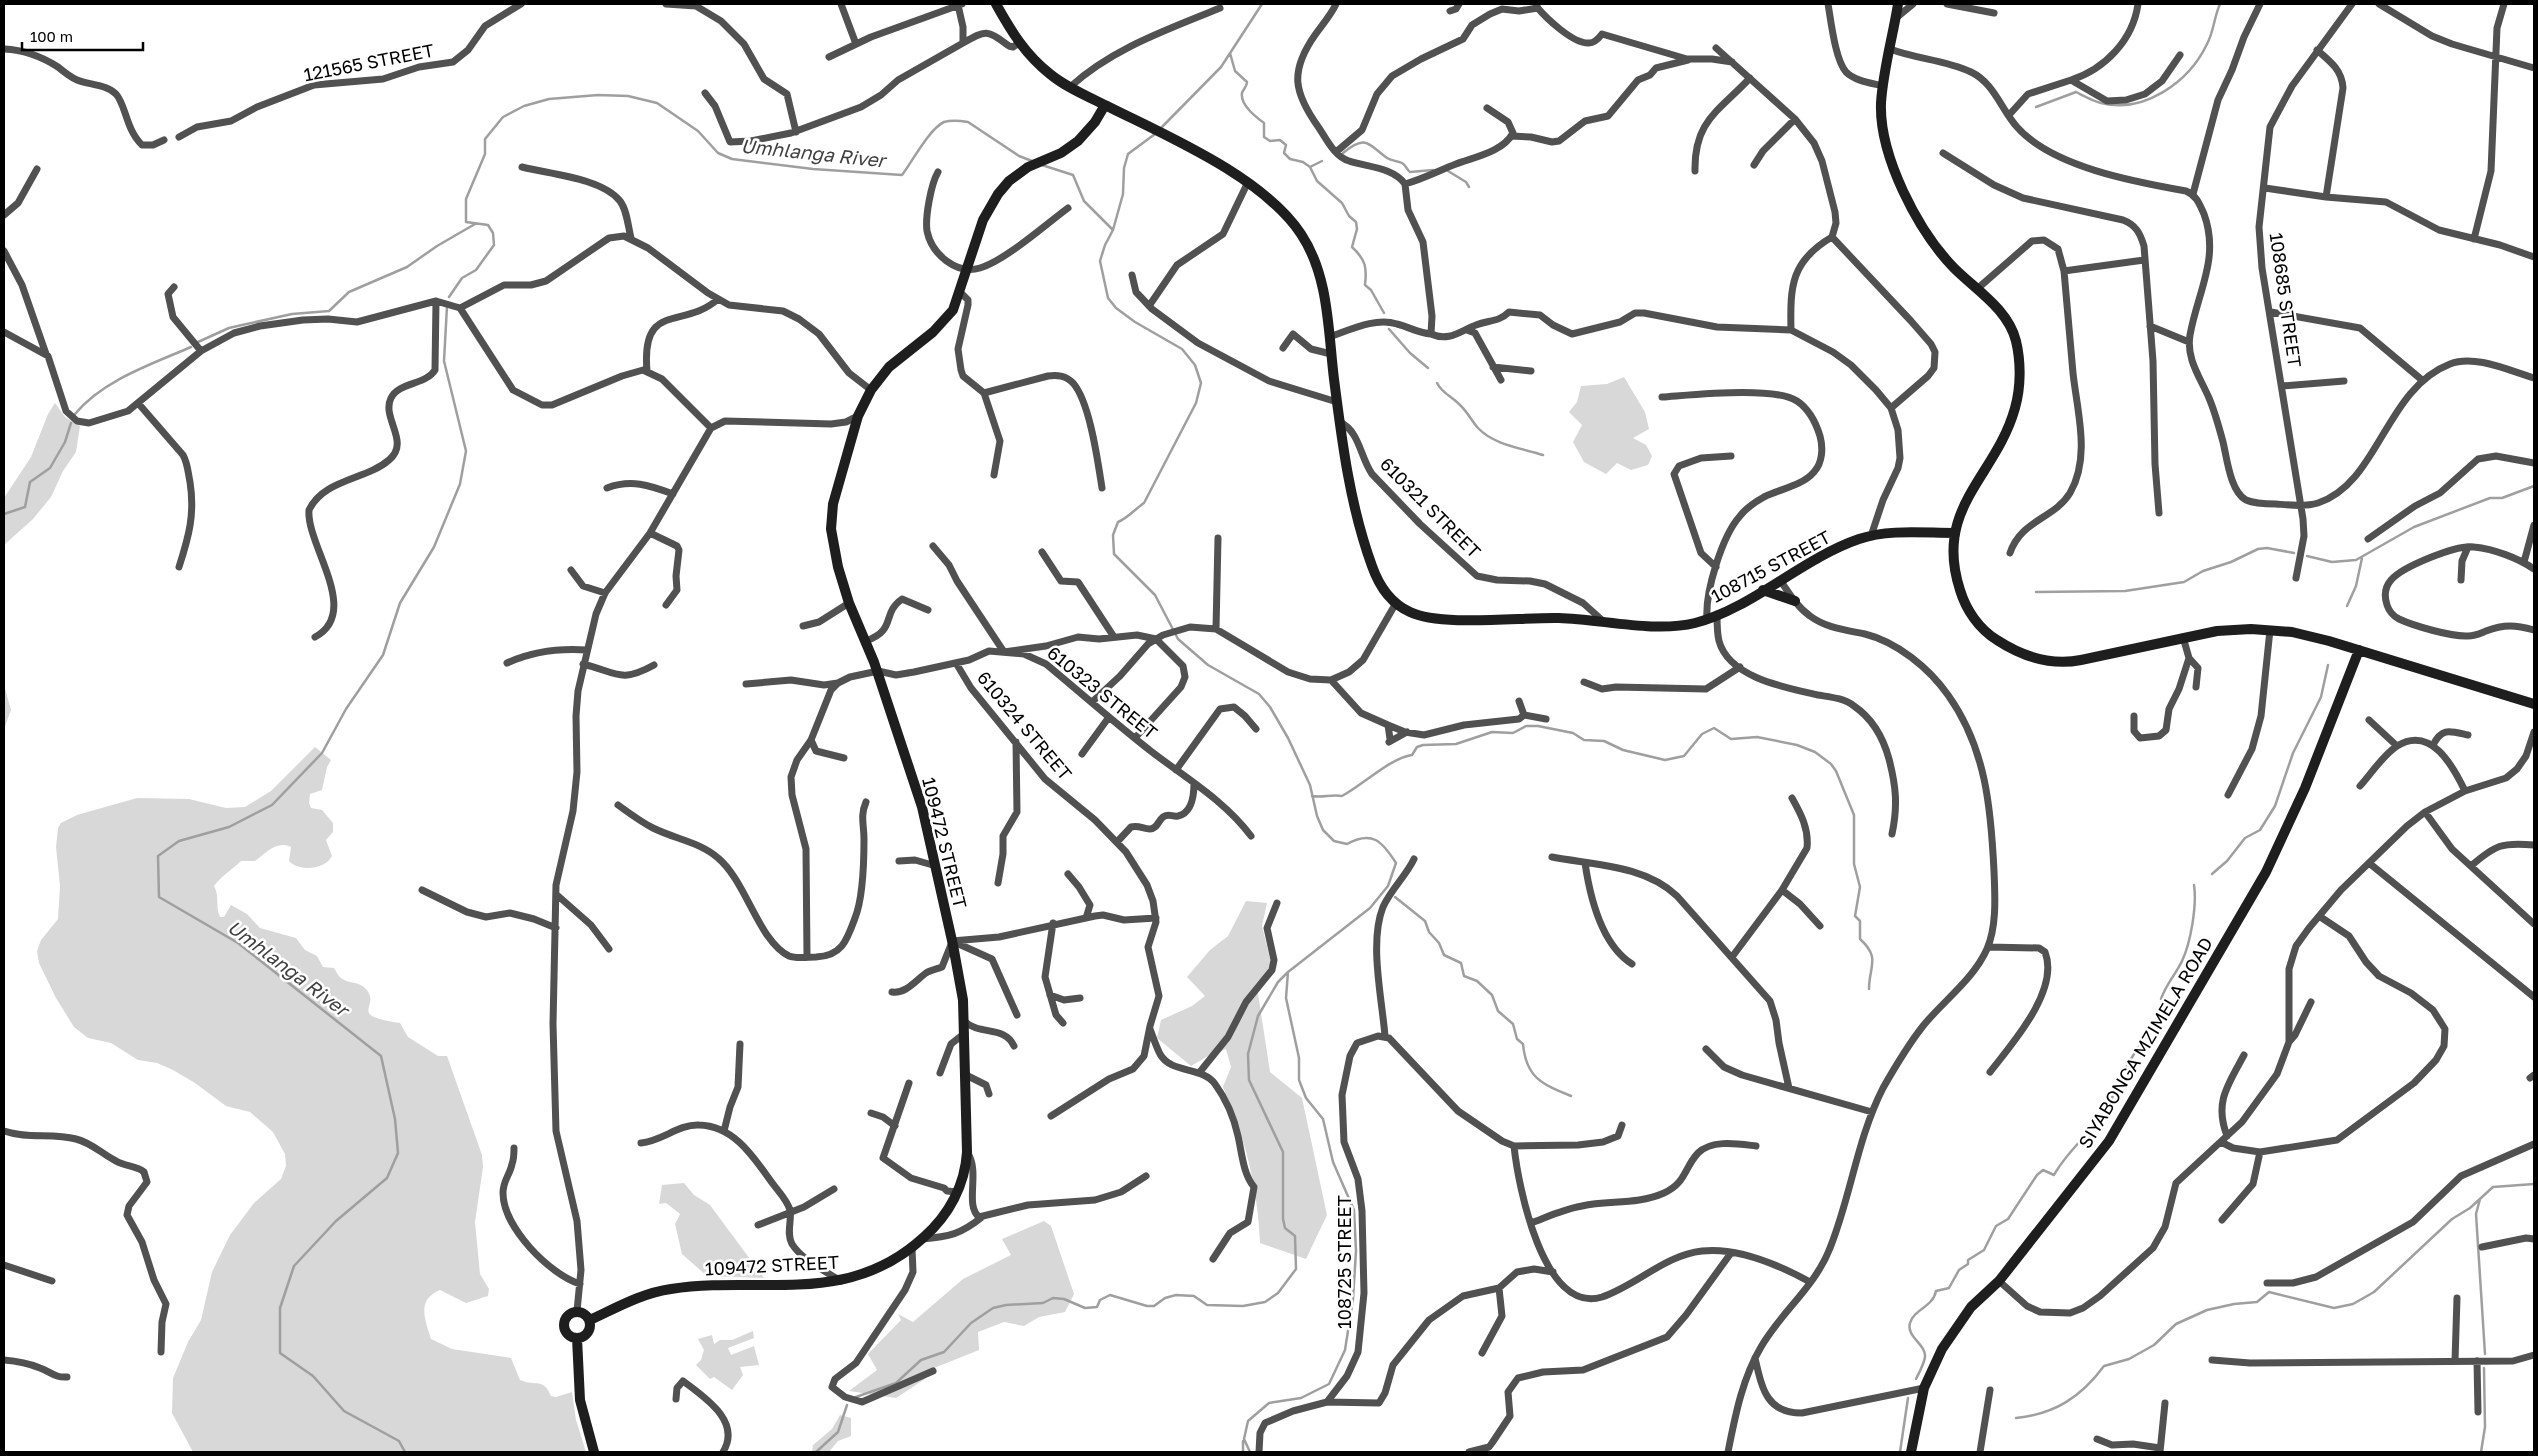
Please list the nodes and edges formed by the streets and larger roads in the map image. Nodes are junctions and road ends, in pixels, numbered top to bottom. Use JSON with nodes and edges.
{"nodes":[{"id":1,"x":520,"y":4,"type":"edge"},
{"id":2,"x":666,"y":4,"type":"edge"},
{"id":3,"x":841,"y":4,"type":"edge"},
{"id":4,"x":960,"y":4,"type":"edge"},
{"id":5,"x":996,"y":4,"type":"edge"},
{"id":6,"x":1336,"y":4,"type":"edge"},
{"id":7,"x":1459,"y":4,"type":"edge"},
{"id":8,"x":1828,"y":4,"type":"edge"},
{"id":9,"x":1898,"y":4,"type":"edge"},
{"id":10,"x":1913,"y":4,"type":"edge"},
{"id":11,"x":1947,"y":4,"type":"edge"},
{"id":12,"x":2138,"y":4,"type":"edge"},
{"id":13,"x":2260,"y":4,"type":"edge"},
{"id":14,"x":2352,"y":4,"type":"edge"},
{"id":15,"x":2379,"y":4,"type":"edge"},
{"id":16,"x":2504,"y":4,"type":"edge"},
{"id":17,"x":1536,"y":6,"type":"edge"},
{"id":18,"x":1220,"y":8,"type":"dead end"},
{"id":19,"x":1450,"y":11,"type":"dead end"},
{"id":20,"x":1994,"y":13,"type":"dead end"},
{"id":21,"x":1896,"y":18,"type":"junction"},
{"id":22,"x":963,"y":43,"type":"junction"},
{"id":23,"x":1019,"y":43,"type":"junction"},
{"id":24,"x":856,"y":44,"type":"junction"},
{"id":25,"x":1716,"y":48,"type":"dead end"},
{"id":26,"x":4,"y":49,"type":"edge"},
{"id":27,"x":1890,"y":49,"type":"junction"},
{"id":28,"x":2317,"y":50,"type":"junction"},
{"id":29,"x":2180,"y":55,"type":"dead end"},
{"id":30,"x":829,"y":57,"type":"dead end"},
{"id":31,"x":2494,"y":57,"type":"junction"},
{"id":32,"x":1694,"y":60,"type":"junction"},
{"id":33,"x":1733,"y":62,"type":"junction"},
{"id":34,"x":2534,"y":68,"type":"edge"},
{"id":35,"x":1750,"y":78,"type":"junction"},
{"id":36,"x":2071,"y":80,"type":"junction"},
{"id":37,"x":1883,"y":86,"type":"junction"},
{"id":38,"x":1070,"y":87,"type":"junction"},
{"id":39,"x":705,"y":92,"type":"dead end"},
{"id":40,"x":1105,"y":105,"type":"junction"},
{"id":41,"x":1487,"y":108,"type":"dead end"},
{"id":42,"x":2009,"y":115,"type":"junction"},
{"id":43,"x":1795,"y":119,"type":"junction"},
{"id":44,"x":796,"y":132,"type":"junction"},
{"id":45,"x":179,"y":136,"type":"dead end"},
{"id":46,"x":1512,"y":136,"type":"junction"},
{"id":47,"x":164,"y":140,"type":"dead end"},
{"id":48,"x":1336,"y":152,"type":"junction"},
{"id":49,"x":1943,"y":153,"type":"dead end"},
{"id":50,"x":1754,"y":165,"type":"dead end"},
{"id":51,"x":522,"y":167,"type":"dead end"},
{"id":52,"x":37,"y":168,"type":"dead end"},
{"id":53,"x":938,"y":172,"type":"dead end"},
{"id":54,"x":1695,"y":172,"type":"dead end"},
{"id":55,"x":1248,"y":182,"type":"junction"},
{"id":56,"x":1405,"y":184,"type":"junction"},
{"id":57,"x":2265,"y":188,"type":"junction"},
{"id":58,"x":2193,"y":194,"type":"junction"},
{"id":59,"x":2326,"y":197,"type":"junction"},
{"id":60,"x":1068,"y":208,"type":"dead end"},
{"id":61,"x":4,"y":215,"type":"edge"},
{"id":62,"x":1832,"y":237,"type":"junction"},
{"id":63,"x":631,"y":238,"type":"junction"},
{"id":64,"x":2474,"y":239,"type":"junction"},
{"id":65,"x":4,"y":252,"type":"edge"},
{"id":66,"x":2534,"y":257,"type":"edge"},
{"id":67,"x":2144,"y":260,"type":"junction"},
{"id":68,"x":967,"y":271,"type":"junction"},
{"id":69,"x":2064,"y":271,"type":"junction"},
{"id":70,"x":1132,"y":275,"type":"dead end"},
{"id":71,"x":174,"y":287,"type":"dead end"},
{"id":72,"x":1977,"y":289,"type":"junction"},
{"id":73,"x":960,"y":292,"type":"junction"},
{"id":74,"x":718,"y":299,"type":"junction"},
{"id":75,"x":436,"y":301,"type":"junction"},
{"id":76,"x":1149,"y":306,"type":"junction"},
{"id":77,"x":460,"y":308,"type":"junction"},
{"id":78,"x":2271,"y":312,"type":"junction"},
{"id":79,"x":2150,"y":326,"type":"junction"},
{"id":80,"x":1467,"y":330,"type":"junction"},
{"id":81,"x":1791,"y":330,"type":"junction"},
{"id":82,"x":4,"y":332,"type":"edge"},
{"id":83,"x":1431,"y":334,"type":"junction"},
{"id":84,"x":1329,"y":337,"type":"junction"},
{"id":85,"x":2189,"y":342,"type":"junction"},
{"id":86,"x":1283,"y":348,"type":"dead end"},
{"id":87,"x":201,"y":351,"type":"junction"},
{"id":88,"x":46,"y":354,"type":"junction"},
{"id":89,"x":1331,"y":354,"type":"junction"},
{"id":90,"x":1493,"y":366,"type":"junction"},
{"id":91,"x":647,"y":371,"type":"junction"},
{"id":92,"x":1531,"y":371,"type":"dead end"},
{"id":93,"x":2534,"y":378,"type":"edge"},
{"id":94,"x":1501,"y":380,"type":"dead end"},
{"id":95,"x":2422,"y":380,"type":"junction"},
{"id":96,"x":2344,"y":381,"type":"dead end"},
{"id":97,"x":2282,"y":386,"type":"junction"},
{"id":98,"x":871,"y":390,"type":"junction"},
{"id":99,"x":984,"y":393,"type":"junction"},
{"id":100,"x":1662,"y":397,"type":"dead end"},
{"id":101,"x":1337,"y":402,"type":"junction"},
{"id":102,"x":138,"y":403,"type":"junction"},
{"id":103,"x":1890,"y":408,"type":"junction"},
{"id":104,"x":858,"y":416,"type":"junction"},
{"id":105,"x":1340,"y":422,"type":"junction"},
{"id":106,"x":711,"y":428,"type":"junction"},
{"id":107,"x":1731,"y":456,"type":"dead end"},
{"id":108,"x":2534,"y":463,"type":"edge"},
{"id":109,"x":994,"y":475,"type":"dead end"},
{"id":110,"x":607,"y":488,"type":"dead end"},
{"id":111,"x":1102,"y":488,"type":"dead end"},
{"id":112,"x":673,"y":494,"type":"junction"},
{"id":113,"x":2301,"y":505,"type":"junction"},
{"id":114,"x":2159,"y":513,"type":"dead end"},
{"id":115,"x":2534,"y":525,"type":"edge"},
{"id":116,"x":650,"y":533,"type":"junction"},
{"id":117,"x":1954,"y":533,"type":"junction"},
{"id":118,"x":1871,"y":536,"type":"junction"},
{"id":119,"x":1218,"y":538,"type":"dead end"},
{"id":120,"x":2368,"y":539,"type":"dead end"},
{"id":121,"x":933,"y":546,"type":"dead end"},
{"id":122,"x":2468,"y":546,"type":"junction"},
{"id":123,"x":1042,"y":552,"type":"dead end"},
{"id":124,"x":2010,"y":553,"type":"dead end"},
{"id":125,"x":2524,"y":562,"type":"junction"},
{"id":126,"x":179,"y":567,"type":"dead end"},
{"id":127,"x":1716,"y":567,"type":"junction"},
{"id":128,"x":2534,"y":569,"type":"edge"},
{"id":129,"x":571,"y":570,"type":"dead end"},
{"id":130,"x":2296,"y":578,"type":"dead end"},
{"id":131,"x":1780,"y":580,"type":"junction"},
{"id":132,"x":2462,"y":580,"type":"dead end"},
{"id":133,"x":1763,"y":590,"type":"junction"},
{"id":134,"x":605,"y":593,"type":"junction"},
{"id":135,"x":1795,"y":601,"type":"junction"},
{"id":136,"x":849,"y":603,"type":"junction"},
{"id":137,"x":1396,"y":603,"type":"junction"},
{"id":138,"x":666,"y":605,"type":"dead end"},
{"id":139,"x":928,"y":610,"type":"dead end"},
{"id":140,"x":1712,"y":617,"type":"junction"},
{"id":141,"x":1602,"y":620,"type":"junction"},
{"id":142,"x":803,"y":626,"type":"dead end"},
{"id":143,"x":1216,"y":630,"type":"junction"},
{"id":144,"x":2270,"y":630,"type":"junction"},
{"id":145,"x":2534,"y":630,"type":"edge"},
{"id":146,"x":1114,"y":636,"type":"junction"},
{"id":147,"x":315,"y":637,"type":"dead end"},
{"id":148,"x":1159,"y":637,"type":"junction"},
{"id":149,"x":2183,"y":637,"type":"junction"},
{"id":150,"x":866,"y":641,"type":"junction"},
{"id":151,"x":587,"y":650,"type":"junction"},
{"id":152,"x":2359,"y":650,"type":"junction"},
{"id":153,"x":1004,"y":652,"type":"junction"},
{"id":154,"x":2189,"y":658,"type":"junction"},
{"id":155,"x":507,"y":663,"type":"dead end"},
{"id":156,"x":956,"y":663,"type":"junction"},
{"id":157,"x":583,"y":664,"type":"junction"},
{"id":158,"x":654,"y":665,"type":"dead end"},
{"id":159,"x":1740,"y":667,"type":"junction"},
{"id":160,"x":878,"y":672,"type":"junction"},
{"id":161,"x":1331,"y":680,"type":"junction"},
{"id":162,"x":1584,"y":682,"type":"dead end"},
{"id":163,"x":838,"y":683,"type":"junction"},
{"id":164,"x":746,"y":684,"type":"dead end"},
{"id":165,"x":2196,"y":687,"type":"dead end"},
{"id":166,"x":1519,"y":701,"type":"dead end"},
{"id":167,"x":1092,"y":702,"type":"junction"},
{"id":168,"x":2534,"y":704,"type":"edge"},
{"id":169,"x":1524,"y":715,"type":"junction"},
{"id":170,"x":2134,"y":716,"type":"dead end"},
{"id":171,"x":1109,"y":717,"type":"junction"},
{"id":172,"x":1546,"y":719,"type":"dead end"},
{"id":173,"x":2369,"y":720,"type":"dead end"},
{"id":174,"x":1388,"y":725,"type":"junction"},
{"id":175,"x":1256,"y":729,"type":"dead end"},
{"id":176,"x":1407,"y":732,"type":"junction"},
{"id":177,"x":2534,"y":732,"type":"edge"},
{"id":178,"x":2468,"y":735,"type":"dead end"},
{"id":179,"x":1135,"y":738,"type":"junction"},
{"id":180,"x":811,"y":740,"type":"junction"},
{"id":181,"x":1016,"y":742,"type":"junction"},
{"id":182,"x":2433,"y":745,"type":"junction"},
{"id":183,"x":2398,"y":746,"type":"junction"},
{"id":184,"x":1082,"y":754,"type":"dead end"},
{"id":185,"x":2530,"y":757,"type":"edge"},
{"id":186,"x":844,"y":758,"type":"dead end"},
{"id":187,"x":1176,"y":770,"type":"junction"},
{"id":188,"x":1194,"y":783,"type":"junction"},
{"id":189,"x":2360,"y":786,"type":"dead end"},
{"id":190,"x":2464,"y":791,"type":"junction"},
{"id":191,"x":2228,"y":795,"type":"dead end"},
{"id":192,"x":1792,"y":798,"type":"dead end"},
{"id":193,"x":866,"y":802,"type":"dead end"},
{"id":194,"x":618,"y":805,"type":"dead end"},
{"id":195,"x":2425,"y":812,"type":"junction"},
{"id":196,"x":1892,"y":834,"type":"dead end"},
{"id":197,"x":1251,"y":836,"type":"dead end"},
{"id":198,"x":1117,"y":842,"type":"junction"},
{"id":199,"x":2534,"y":845,"type":"edge"},
{"id":200,"x":1552,"y":857,"type":"dead end"},
{"id":201,"x":1414,"y":858,"type":"dead end"},
{"id":202,"x":899,"y":861,"type":"dead end"},
{"id":203,"x":2369,"y":863,"type":"junction"},
{"id":204,"x":1585,"y":864,"type":"junction"},
{"id":205,"x":936,"y":866,"type":"junction"},
{"id":206,"x":2471,"y":866,"type":"junction"},
{"id":207,"x":1068,"y":874,"type":"dead end"},
{"id":208,"x":998,"y":883,"type":"dead end"},
{"id":209,"x":422,"y":890,"type":"dead end"},
{"id":210,"x":1782,"y":890,"type":"junction"},
{"id":211,"x":556,"y":895,"type":"junction"},
{"id":212,"x":1277,"y":903,"type":"dead end"},
{"id":213,"x":2319,"y":916,"type":"junction"},
{"id":214,"x":1086,"y":918,"type":"junction"},
{"id":215,"x":1156,"y":918,"type":"junction"},
{"id":216,"x":1053,"y":924,"type":"junction"},
{"id":217,"x":2534,"y":924,"type":"edge"},
{"id":218,"x":1820,"y":926,"type":"dead end"},
{"id":219,"x":556,"y":928,"type":"junction"},
{"id":220,"x":952,"y":941,"type":"junction"},
{"id":221,"x":1988,"y":947,"type":"junction"},
{"id":222,"x":609,"y":949,"type":"dead end"},
{"id":223,"x":807,"y":957,"type":"junction"},
{"id":224,"x":1732,"y":957,"type":"junction"},
{"id":225,"x":1632,"y":964,"type":"dead end"},
{"id":226,"x":892,"y":992,"type":"dead end"},
{"id":227,"x":1050,"y":995,"type":"junction"},
{"id":228,"x":2534,"y":997,"type":"edge"},
{"id":229,"x":1080,"y":998,"type":"dead end"},
{"id":230,"x":2311,"y":1002,"type":"dead end"},
{"id":231,"x":1017,"y":1015,"type":"dead end"},
{"id":232,"x":964,"y":1020,"type":"junction"},
{"id":233,"x":1063,"y":1023,"type":"dead end"},
{"id":234,"x":1150,"y":1026,"type":"junction"},
{"id":235,"x":965,"y":1033,"type":"junction"},
{"id":236,"x":1385,"y":1036,"type":"junction"},
{"id":237,"x":2289,"y":1042,"type":"junction"},
{"id":238,"x":740,"y":1044,"type":"dead end"},
{"id":239,"x":1014,"y":1046,"type":"dead end"},
{"id":240,"x":1706,"y":1049,"type":"dead end"},
{"id":241,"x":2244,"y":1056,"type":"dead end"},
{"id":242,"x":1990,"y":1072,"type":"dead end"},
{"id":243,"x":940,"y":1073,"type":"dead end"},
{"id":244,"x":1199,"y":1073,"type":"junction"},
{"id":245,"x":966,"y":1075,"type":"junction"},
{"id":246,"x":909,"y":1082,"type":"dead end"},
{"id":247,"x":1789,"y":1088,"type":"junction"},
{"id":248,"x":989,"y":1094,"type":"dead end"},
{"id":249,"x":871,"y":1112,"type":"dead end"},
{"id":250,"x":1872,"y":1112,"type":"junction"},
{"id":251,"x":1051,"y":1116,"type":"dead end"},
{"id":252,"x":895,"y":1126,"type":"junction"},
{"id":253,"x":1622,"y":1126,"type":"dead end"},
{"id":254,"x":4,"y":1131,"type":"edge"},
{"id":255,"x":724,"y":1131,"type":"junction"},
{"id":256,"x":2224,"y":1139,"type":"junction"},
{"id":257,"x":641,"y":1143,"type":"dead end"},
{"id":258,"x":2534,"y":1144,"type":"edge"},
{"id":259,"x":1514,"y":1146,"type":"junction"},
{"id":260,"x":1756,"y":1146,"type":"dead end"},
{"id":261,"x":514,"y":1148,"type":"dead end"},
{"id":262,"x":967,"y":1152,"type":"junction"},
{"id":263,"x":2260,"y":1152,"type":"junction"},
{"id":264,"x":1146,"y":1176,"type":"dead end"},
{"id":265,"x":834,"y":1188,"type":"dead end"},
{"id":266,"x":957,"y":1192,"type":"junction"},
{"id":267,"x":790,"y":1212,"type":"junction"},
{"id":268,"x":982,"y":1217,"type":"junction"},
{"id":269,"x":2222,"y":1220,"type":"dead end"},
{"id":270,"x":1531,"y":1223,"type":"junction"},
{"id":271,"x":758,"y":1225,"type":"dead end"},
{"id":272,"x":922,"y":1239,"type":"junction"},
{"id":273,"x":2534,"y":1239,"type":"edge"},
{"id":274,"x":2482,"y":1247,"type":"dead end"},
{"id":275,"x":912,"y":1248,"type":"junction"},
{"id":276,"x":1731,"y":1253,"type":"junction"},
{"id":277,"x":1213,"y":1259,"type":"dead end"},
{"id":278,"x":4,"y":1266,"type":"edge"},
{"id":279,"x":1553,"y":1272,"type":"junction"},
{"id":280,"x":52,"y":1280,"type":"dead end"},
{"id":281,"x":841,"y":1281,"type":"junction"},
{"id":282,"x":1999,"y":1281,"type":"junction"},
{"id":283,"x":1810,"y":1282,"type":"junction"},
{"id":284,"x":2267,"y":1282,"type":"dead end"},
{"id":285,"x":580,"y":1284,"type":"junction"},
{"id":286,"x":1498,"y":1288,"type":"junction"},
{"id":287,"x":2457,"y":1298,"type":"dead end"},
{"id":288,"x":577,"y":1311,"type":"junction"},
{"id":289,"x":590,"y":1320,"type":"junction"},
{"id":290,"x":577,"y":1338,"type":"junction"},
{"id":291,"x":161,"y":1352,"type":"dead end"},
{"id":292,"x":1482,"y":1353,"type":"dead end"},
{"id":293,"x":2534,"y":1355,"type":"edge"},
{"id":294,"x":1755,"y":1358,"type":"junction"},
{"id":295,"x":4,"y":1360,"type":"edge"},
{"id":296,"x":2212,"y":1360,"type":"dead end"},
{"id":297,"x":2455,"y":1361,"type":"junction"},
{"id":298,"x":2477,"y":1361,"type":"junction"},
{"id":299,"x":933,"y":1371,"type":"dead end"},
{"id":300,"x":67,"y":1377,"type":"dead end"},
{"id":301,"x":1924,"y":1388,"type":"junction"},
{"id":302,"x":1990,"y":1390,"type":"dead end"},
{"id":303,"x":676,"y":1398,"type":"dead end"},
{"id":304,"x":1327,"y":1402,"type":"junction"},
{"id":305,"x":2164,"y":1403,"type":"dead end"},
{"id":306,"x":2478,"y":1412,"type":"dead end"},
{"id":307,"x":2097,"y":1439,"type":"dead end"},
{"id":308,"x":2160,"y":1450,"type":"edge"},
{"id":309,"x":594,"y":1452,"type":"edge"},
{"id":310,"x":723,"y":1452,"type":"edge"},
{"id":311,"x":1258,"y":1452,"type":"edge"},
{"id":312,"x":1470,"y":1452,"type":"edge"},
{"id":313,"x":1728,"y":1452,"type":"edge"},
{"id":314,"x":1911,"y":1452,"type":"edge"},
{"id":315,"x":1980,"y":1452,"type":"edge"}],
"edges":[{"from":1,"to":45,"type":"street","name":"121565 STREET"},
{"from":2,"to":44,"type":"street"},
{"from":3,"to":24,"type":"street"},
{"from":4,"to":22,"type":"street"},
{"from":4,"to":24,"type":"street"},
{"from":5,"to":23,"type":"street"},
{"from":6,"to":48,"type":"street"},
{"from":7,"to":19,"type":"street"},
{"from":8,"to":37,"type":"street"},
{"from":9,"to":21,"type":"street"},
{"from":10,"to":21,"type":"street"},
{"from":11,"to":20,"type":"street"},
{"from":12,"to":36,"type":"street"},
{"from":13,"to":58,"type":"street"},
{"from":14,"to":28,"type":"street","name":"108685 STREET"},
{"from":15,"to":31,"type":"street"},
{"from":16,"to":31,"type":"street"},
{"from":17,"to":32,"type":"street"},
{"from":17,"to":48,"type":"street"},
{"from":18,"to":38,"type":"street"},
{"from":21,"to":27,"type":"street"},
{"from":22,"to":23,"type":"street"},
{"from":22,"to":44,"type":"street"},
{"from":23,"to":38,"type":"street"},
{"from":24,"to":30,"type":"street"},
{"from":25,"to":33,"type":"street"},
{"from":26,"to":47,"type":"street"},
{"from":27,"to":37,"type":"street"},
{"from":27,"to":42,"type":"street"},
{"from":28,"to":57,"type":"street","name":"108685 STREET"},
{"from":28,"to":59,"type":"street"},
{"from":29,"to":36,"type":"street"},
{"from":31,"to":34,"type":"street"},
{"from":31,"to":64,"type":"street"},
{"from":32,"to":33,"type":"street"},
{"from":32,"to":46,"type":"street"},
{"from":33,"to":35,"type":"street"},
{"from":35,"to":43,"type":"street"},
{"from":35,"to":54,"type":"street"},
{"from":36,"to":42,"type":"street"},
{"from":37,"to":72,"type":"street"},
{"from":38,"to":40,"type":"street"},
{"from":39,"to":44,"type":"street"},
{"from":40,"to":55,"type":"street"},
{"from":40,"to":68,"type":"street","name":"109472 STREET"},
{"from":41,"to":46,"type":"street"},
{"from":42,"to":58,"type":"street"},
{"from":43,"to":50,"type":"street"},
{"from":43,"to":62,"type":"street"},
{"from":46,"to":56,"type":"street"},
{"from":48,"to":56,"type":"street"},
{"from":49,"to":67,"type":"street"},
{"from":51,"to":63,"type":"street"},
{"from":52,"to":61,"type":"street"},
{"from":53,"to":68,"type":"street"},
{"from":55,"to":76,"type":"street"},
{"from":55,"to":84,"type":"street"},
{"from":56,"to":83,"type":"street"},
{"from":57,"to":59,"type":"street"},
{"from":57,"to":78,"type":"street","name":"108685 STREET"},
{"from":58,"to":85,"type":"street"},
{"from":59,"to":64,"type":"street"},
{"from":60,"to":68,"type":"street"},
{"from":62,"to":81,"type":"street"},
{"from":62,"to":103,"type":"street"},
{"from":63,"to":74,"type":"street"},
{"from":63,"to":77,"type":"street"},
{"from":64,"to":66,"type":"street"},
{"from":65,"to":88,"type":"street"},
{"from":67,"to":69,"type":"street"},
{"from":67,"to":79,"type":"street"},
{"from":68,"to":73,"type":"street","name":"109472 STREET"},
{"from":69,"to":72,"type":"street"},
{"from":69,"to":124,"type":"street"},
{"from":70,"to":76,"type":"street"},
{"from":71,"to":87,"type":"street"},
{"from":72,"to":117,"type":"street"},
{"from":73,"to":98,"type":"street","name":"109472 STREET"},
{"from":73,"to":99,"type":"street"},
{"from":74,"to":91,"type":"street"},
{"from":74,"to":98,"type":"street"},
{"from":75,"to":77,"type":"street"},
{"from":75,"to":87,"type":"street"},
{"from":75,"to":147,"type":"street"},
{"from":76,"to":101,"type":"street"},
{"from":77,"to":91,"type":"street"},
{"from":78,"to":95,"type":"street"},
{"from":78,"to":97,"type":"street","name":"108685 STREET"},
{"from":79,"to":85,"type":"street"},
{"from":79,"to":114,"type":"street"},
{"from":80,"to":81,"type":"street"},
{"from":80,"to":83,"type":"street"},
{"from":80,"to":90,"type":"street"},
{"from":81,"to":103,"type":"street"},
{"from":82,"to":88,"type":"street"},
{"from":83,"to":84,"type":"street"},
{"from":84,"to":89,"type":"street"},
{"from":85,"to":113,"type":"street"},
{"from":86,"to":89,"type":"street"},
{"from":87,"to":102,"type":"street"},
{"from":88,"to":102,"type":"street"},
{"from":89,"to":101,"type":"street"},
{"from":90,"to":92,"type":"street"},
{"from":90,"to":94,"type":"street"},
{"from":91,"to":106,"type":"street"},
{"from":93,"to":95,"type":"street"},
{"from":95,"to":113,"type":"street"},
{"from":96,"to":97,"type":"street"},
{"from":97,"to":113,"type":"street","name":"108685 STREET"},
{"from":98,"to":104,"type":"street","name":"109472 STREET"},
{"from":99,"to":109,"type":"street"},
{"from":99,"to":111,"type":"street"},
{"from":100,"to":127,"type":"street"},
{"from":101,"to":105,"type":"street"},
{"from":102,"to":126,"type":"street"},
{"from":103,"to":118,"type":"street"},
{"from":104,"to":106,"type":"street"},
{"from":104,"to":136,"type":"street","name":"109472 STREET"},
{"from":105,"to":137,"type":"street"},
{"from":105,"to":141,"type":"street","name":"610321 STREET"},
{"from":106,"to":112,"type":"street"},
{"from":107,"to":127,"type":"street"},
{"from":108,"to":120,"type":"street"},
{"from":110,"to":112,"type":"street"},
{"from":112,"to":116,"type":"street"},
{"from":113,"to":130,"type":"street","name":"108685 STREET"},
{"from":115,"to":125,"type":"street"},
{"from":116,"to":134,"type":"street"},
{"from":116,"to":138,"type":"street"},
{"from":117,"to":118,"type":"street","name":"108715 STREET"},
{"from":117,"to":149,"type":"street"},
{"from":118,"to":131,"type":"street","name":"108715 STREET"},
{"from":119,"to":143,"type":"street"},
{"from":121,"to":153,"type":"street"},
{"from":122,"to":125,"type":"street"},
{"from":122,"to":132,"type":"street"},
{"from":122,"to":145,"type":"street"},
{"from":123,"to":146,"type":"street"},
{"from":125,"to":128,"type":"street"},
{"from":127,"to":140,"type":"street"},
{"from":129,"to":134,"type":"street"},
{"from":131,"to":133,"type":"street","name":"108715 STREET"},
{"from":131,"to":135,"type":"street"},
{"from":133,"to":135,"type":"street"},
{"from":133,"to":140,"type":"street","name":"108715 STREET"},
{"from":134,"to":151,"type":"street"},
{"from":135,"to":221,"type":"street"},
{"from":136,"to":142,"type":"street"},
{"from":136,"to":150,"type":"street","name":"109472 STREET"},
{"from":137,"to":141,"type":"street","name":"108715 STREET"},
{"from":137,"to":161,"type":"street"},
{"from":139,"to":150,"type":"street"},
{"from":140,"to":141,"type":"street","name":"108715 STREET"},
{"from":140,"to":159,"type":"street"},
{"from":143,"to":148,"type":"street"},
{"from":143,"to":161,"type":"street"},
{"from":144,"to":149,"type":"street"},
{"from":144,"to":152,"type":"street"},
{"from":144,"to":191,"type":"street"},
{"from":146,"to":148,"type":"street"},
{"from":146,"to":153,"type":"street"},
{"from":148,"to":167,"type":"street"},
{"from":148,"to":179,"type":"street"},
{"from":149,"to":154,"type":"street"},
{"from":150,"to":160,"type":"street","name":"109472 STREET"},
{"from":151,"to":155,"type":"street"},
{"from":151,"to":157,"type":"street"},
{"from":152,"to":168,"type":"street"},
{"from":152,"to":282,"type":"street","name":"SIYABONGA MZIMELA ROAD"},
{"from":153,"to":156,"type":"street","name":"610323 STREET"},
{"from":153,"to":167,"type":"street","name":"610323 STREET"},
{"from":154,"to":165,"type":"street"},
{"from":154,"to":170,"type":"street"},
{"from":156,"to":160,"type":"street","name":"610323 STREET"},
{"from":156,"to":181,"type":"street","name":"610324 STREET"},
{"from":157,"to":158,"type":"street"},
{"from":157,"to":211,"type":"street"},
{"from":159,"to":162,"type":"street"},
{"from":159,"to":196,"type":"street"},
{"from":160,"to":163,"type":"street","name":"610323 STREET"},
{"from":160,"to":205,"type":"street","name":"109472 STREET"},
{"from":161,"to":174,"type":"street"},
{"from":163,"to":164,"type":"street","name":"610323 STREET"},
{"from":163,"to":180,"type":"street"},
{"from":166,"to":169,"type":"street"},
{"from":167,"to":171,"type":"street","name":"610323 STREET"},
{"from":169,"to":172,"type":"street"},
{"from":169,"to":176,"type":"street"},
{"from":171,"to":179,"type":"street","name":"610323 STREET"},
{"from":171,"to":184,"type":"street"},
{"from":173,"to":183,"type":"street"},
{"from":174,"to":176,"type":"street"},
{"from":174,"to":176,"type":"street"},
{"from":175,"to":187,"type":"street"},
{"from":177,"to":185,"type":"street"},
{"from":178,"to":182,"type":"street"},
{"from":179,"to":187,"type":"street","name":"610323 STREET"},
{"from":180,"to":186,"type":"street"},
{"from":180,"to":223,"type":"street"},
{"from":181,"to":198,"type":"street","name":"610324 STREET"},
{"from":181,"to":208,"type":"street"},
{"from":182,"to":183,"type":"street"},
{"from":182,"to":190,"type":"street"},
{"from":183,"to":189,"type":"street"},
{"from":185,"to":190,"type":"street"},
{"from":187,"to":188,"type":"street","name":"610323 STREET"},
{"from":188,"to":197,"type":"street","name":"610323 STREET"},
{"from":188,"to":198,"type":"street"},
{"from":190,"to":195,"type":"street"},
{"from":192,"to":210,"type":"street"},
{"from":193,"to":223,"type":"street"},
{"from":194,"to":223,"type":"street"},
{"from":195,"to":203,"type":"street"},
{"from":195,"to":206,"type":"street"},
{"from":198,"to":215,"type":"street","name":"610324 STREET"},
{"from":199,"to":206,"type":"street"},
{"from":200,"to":204,"type":"street"},
{"from":201,"to":236,"type":"street"},
{"from":202,"to":205,"type":"street"},
{"from":203,"to":213,"type":"street"},
{"from":203,"to":228,"type":"street"},
{"from":204,"to":224,"type":"street"},
{"from":204,"to":225,"type":"street"},
{"from":205,"to":220,"type":"street","name":"109472 STREET"},
{"from":206,"to":217,"type":"street"},
{"from":207,"to":214,"type":"street"},
{"from":209,"to":219,"type":"street"},
{"from":210,"to":218,"type":"street"},
{"from":210,"to":224,"type":"street"},
{"from":211,"to":219,"type":"street"},
{"from":211,"to":222,"type":"street"},
{"from":212,"to":244,"type":"street"},
{"from":213,"to":237,"type":"street"},
{"from":213,"to":263,"type":"street"},
{"from":214,"to":215,"type":"street"},
{"from":214,"to":216,"type":"street"},
{"from":215,"to":234,"type":"street","name":"610324 STREET"},
{"from":216,"to":220,"type":"street"},
{"from":216,"to":227,"type":"street"},
{"from":219,"to":285,"type":"street"},
{"from":220,"to":226,"type":"street"},
{"from":220,"to":231,"type":"street"},
{"from":220,"to":232,"type":"street","name":"109472 STREET"},
{"from":221,"to":242,"type":"street"},
{"from":221,"to":250,"type":"street"},
{"from":224,"to":247,"type":"street"},
{"from":227,"to":229,"type":"street"},
{"from":227,"to":233,"type":"street"},
{"from":230,"to":237,"type":"street"},
{"from":232,"to":235,"type":"street","name":"109472 STREET"},
{"from":232,"to":239,"type":"street"},
{"from":234,"to":244,"type":"street"},
{"from":234,"to":251,"type":"street","name":"610324 STREET"},
{"from":235,"to":243,"type":"street"},
{"from":235,"to":245,"type":"street","name":"109472 STREET"},
{"from":236,"to":259,"type":"street"},
{"from":236,"to":304,"type":"street","name":"108725 STREET"},
{"from":237,"to":256,"type":"street"},
{"from":238,"to":255,"type":"street"},
{"from":240,"to":247,"type":"street"},
{"from":241,"to":256,"type":"street"},
{"from":244,"to":277,"type":"street"},
{"from":245,"to":248,"type":"street"},
{"from":245,"to":262,"type":"street","name":"109472 STREET"},
{"from":246,"to":252,"type":"street"},
{"from":247,"to":250,"type":"street"},
{"from":249,"to":252,"type":"street"},
{"from":250,"to":283,"type":"street"},
{"from":252,"to":266,"type":"street"},
{"from":253,"to":259,"type":"street"},
{"from":254,"to":291,"type":"street"},
{"from":255,"to":257,"type":"street"},
{"from":255,"to":267,"type":"street"},
{"from":256,"to":263,"type":"street"},
{"from":256,"to":282,"type":"street"},
{"from":258,"to":284,"type":"street"},
{"from":259,"to":270,"type":"street"},
{"from":260,"to":270,"type":"street"},
{"from":261,"to":285,"type":"street"},
{"from":262,"to":266,"type":"street","name":"109472 STREET"},
{"from":262,"to":268,"type":"street"},
{"from":263,"to":269,"type":"street"},
{"from":264,"to":268,"type":"street"},
{"from":265,"to":267,"type":"street"},
{"from":266,"to":272,"type":"street","name":"109472 STREET"},
{"from":267,"to":271,"type":"street"},
{"from":267,"to":281,"type":"street"},
{"from":268,"to":272,"type":"street"},
{"from":270,"to":279,"type":"street"},
{"from":272,"to":275,"type":"street","name":"109472 STREET"},
{"from":273,"to":274,"type":"street"},
{"from":275,"to":281,"type":"street","name":"109472 STREET"},
{"from":275,"to":299,"type":"street"},
{"from":276,"to":279,"type":"street"},
{"from":276,"to":283,"type":"street"},
{"from":276,"to":312,"type":"street"},
{"from":278,"to":280,"type":"street"},
{"from":279,"to":286,"type":"street"},
{"from":281,"to":289,"type":"street","name":"109472 STREET"},
{"from":282,"to":301,"type":"street","name":"SIYABONGA MZIMELA ROAD"},
{"from":283,"to":294,"type":"street"},
{"from":285,"to":288,"type":"street"},
{"from":286,"to":292,"type":"street"},
{"from":286,"to":304,"type":"street"},
{"from":287,"to":297,"type":"street"},
{"from":288,"to":289,"type":"street"},
{"from":288,"to":290,"type":"street"},
{"from":289,"to":290,"type":"street"},
{"from":290,"to":309,"type":"street"},
{"from":293,"to":298,"type":"street"},
{"from":294,"to":301,"type":"street"},
{"from":294,"to":313,"type":"street"},
{"from":295,"to":300,"type":"street"},
{"from":296,"to":297,"type":"street"},
{"from":297,"to":298,"type":"street"},
{"from":298,"to":306,"type":"street"},
{"from":301,"to":314,"type":"street","name":"SIYABONGA MZIMELA ROAD"},
{"from":302,"to":315,"type":"street"},
{"from":303,"to":310,"type":"street"},
{"from":304,"to":311,"type":"street"},
{"from":305,"to":308,"type":"street"},
{"from":307,"to":308,"type":"street"}]}
